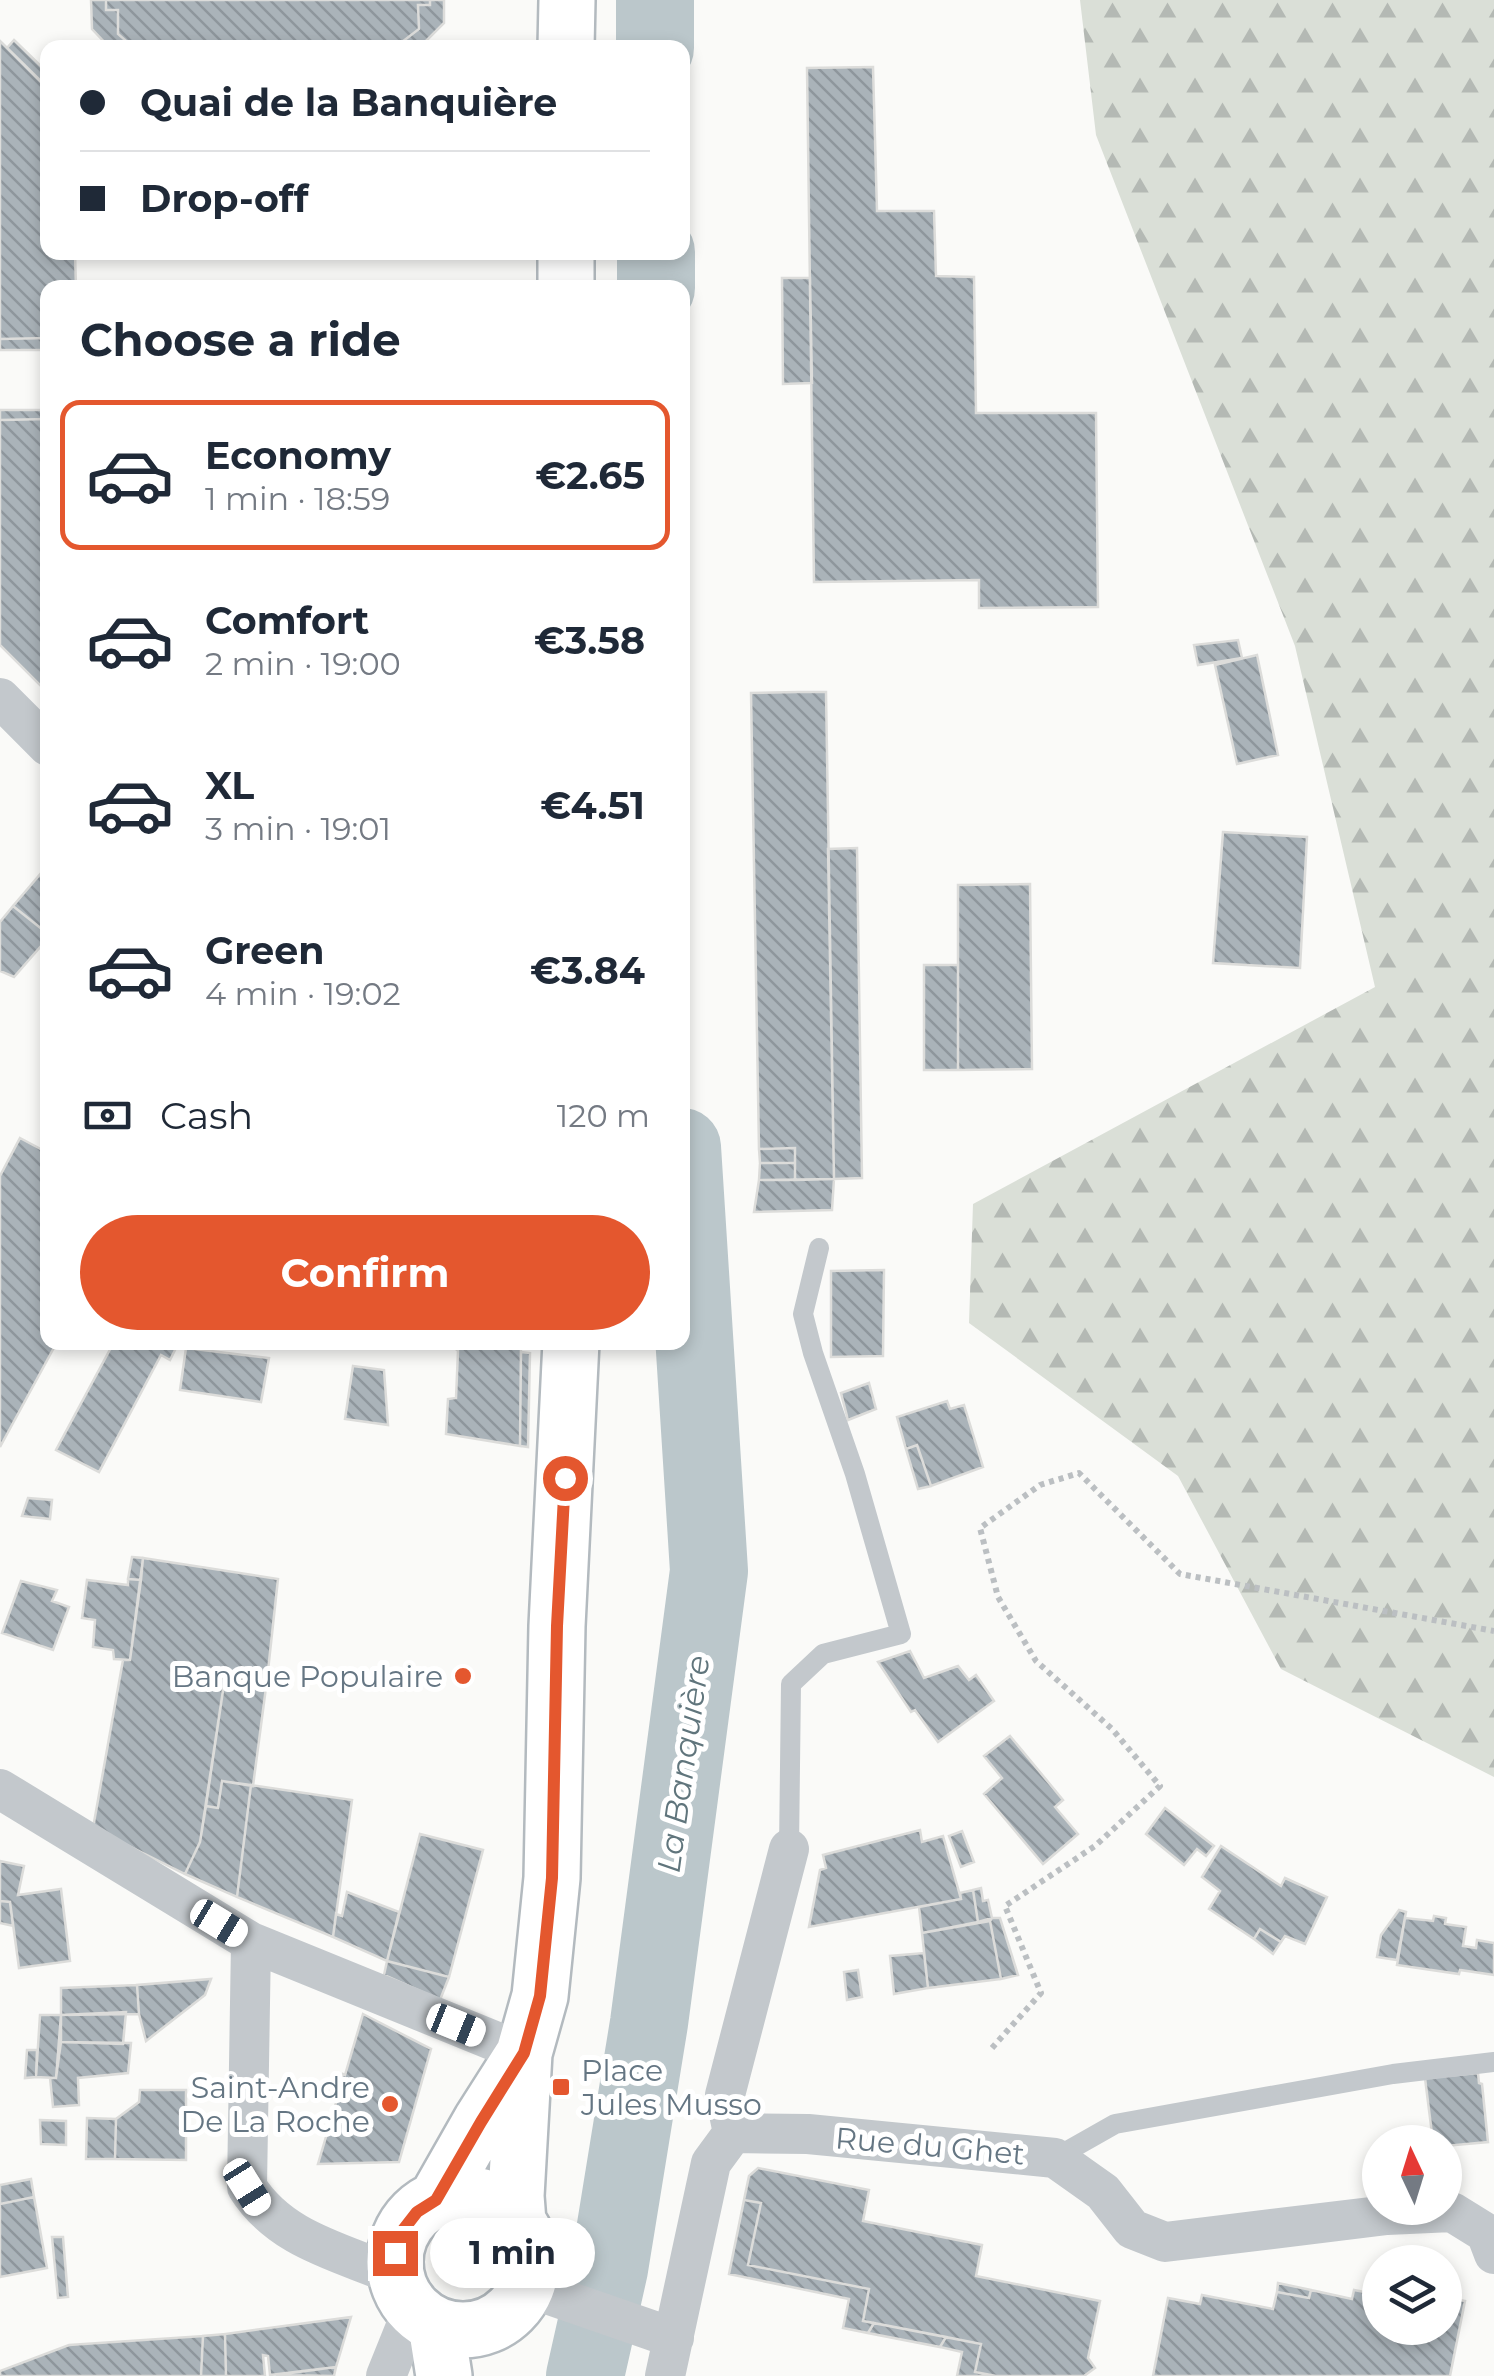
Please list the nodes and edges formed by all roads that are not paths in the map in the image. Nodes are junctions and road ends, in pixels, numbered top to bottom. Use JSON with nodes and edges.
{"nodes":[{"id":1,"x":567,"y":0,"type":"edge"},
{"id":2,"x":566,"y":40,"type":"edge"},
{"id":3,"x":0,"y":698,"type":"edge"},
{"id":4,"x":40,"y":738,"type":"edge"},
{"id":5,"x":819,"y":1248,"type":"dead end"},
{"id":6,"x":571,"y":1350,"type":"edge"},
{"id":7,"x":0,"y":1789,"type":"edge"},
{"id":8,"x":789,"y":1849,"type":"joint"},
{"id":9,"x":250,"y":1942,"type":"junction"},
{"id":10,"x":524,"y":2053,"type":"junction"},
{"id":11,"x":1494,"y":2062,"type":"edge"},
{"id":12,"x":733,"y":2133,"type":"junction"},
{"id":13,"x":1056,"y":2158,"type":"junction"},
{"id":14,"x":436,"y":2200,"type":"junction"},
{"id":15,"x":518,"y":2222,"type":"junction"},
{"id":16,"x":1494,"y":2254,"type":"edge"},
{"id":17,"x":547,"y":2294,"type":"junction"},
{"id":18,"x":441,"y":2331,"type":"edge"},
{"id":19,"x":669,"y":2357,"type":"edge"},
{"id":20,"x":386,"y":2376,"type":"edge"}],
"edges":[{"from":1,"to":2,"type":"street"},
{"from":3,"to":4,"type":"street"},
{"from":5,"to":8,"type":"lane"},
{"from":6,"to":10,"type":"street"},
{"from":7,"to":9,"type":"street"},
{"from":8,"to":12,"type":"street"},
{"from":9,"to":10,"type":"street"},
{"from":9,"to":18,"type":"street"},
{"from":10,"to":14,"type":"street"},
{"from":10,"to":15,"type":"street"},
{"from":11,"to":13,"type":"lane"},
{"from":12,"to":13,"type":"street","name":"Rue du Ghet"},
{"from":12,"to":19,"type":"street"},
{"from":13,"to":16,"type":"street","name":"Rue du Ghet"},
{"from":14,"to":15,"type":"street"},
{"from":14,"to":18,"type":"street"},
{"from":15,"to":17,"type":"street"},
{"from":17,"to":18,"type":"street"},
{"from":17,"to":19,"type":"street"},
{"from":18,"to":20,"type":"street"}]}
